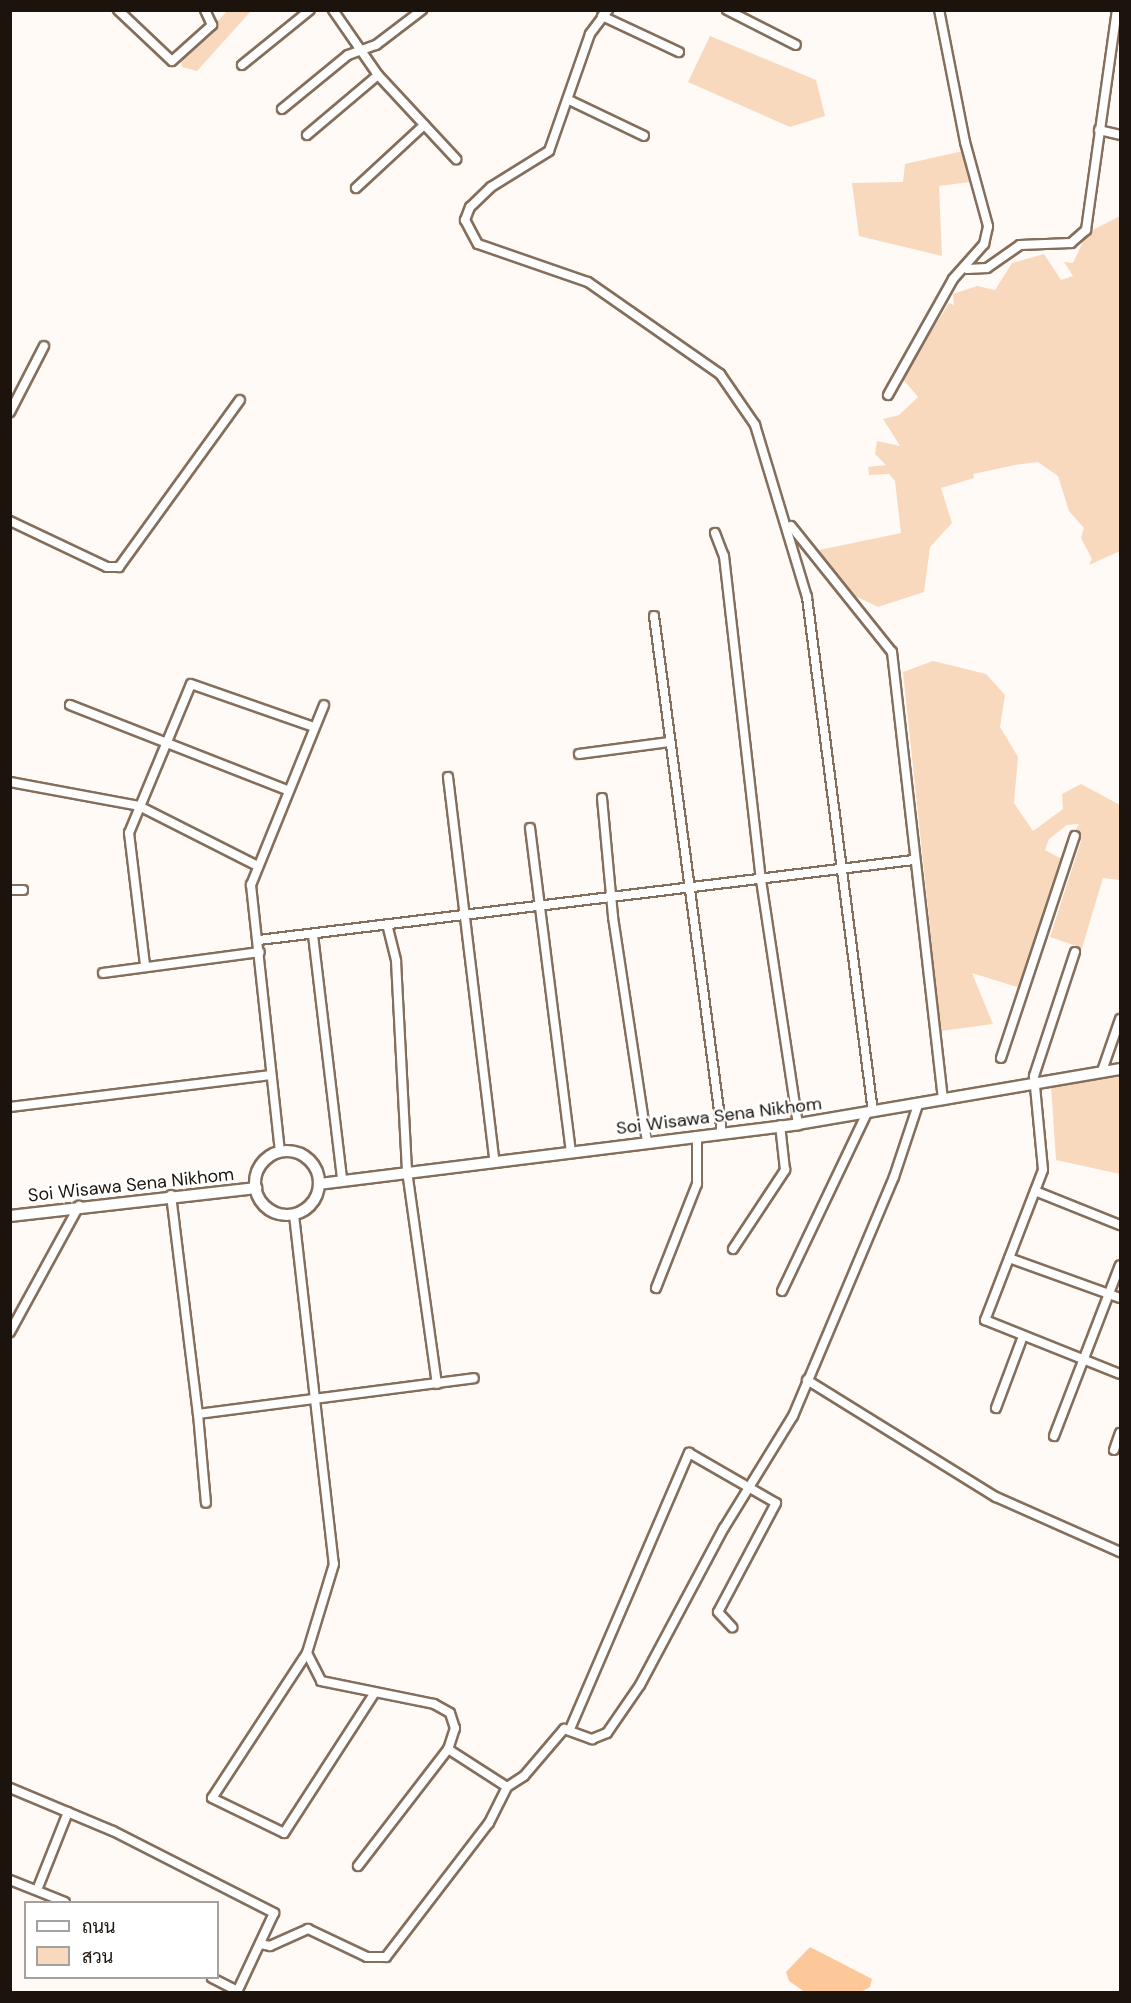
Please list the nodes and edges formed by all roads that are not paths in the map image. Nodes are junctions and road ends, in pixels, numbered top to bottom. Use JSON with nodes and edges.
{"nodes":[{"id":1,"x":118,"y":10,"type":"edge"},
{"id":2,"x":206,"y":10,"type":"edge"},
{"id":3,"x":310,"y":10,"type":"edge"},
{"id":4,"x":333,"y":10,"type":"edge"},
{"id":5,"x":422,"y":10,"type":"edge"},
{"id":6,"x":727,"y":10,"type":"edge"},
{"id":7,"x":939,"y":10,"type":"edge"},
{"id":8,"x":1117,"y":10,"type":"edge"},
{"id":9,"x":605,"y":13,"type":"edge"},
{"id":10,"x":796,"y":45,"type":"dead end"},
{"id":11,"x":360,"y":48,"type":"junction"},
{"id":12,"x":679,"y":52,"type":"dead end"},
{"id":13,"x":242,"y":65,"type":"dead end"},
{"id":14,"x":378,"y":75,"type":"junction"},
{"id":15,"x":569,"y":100,"type":"junction"},
{"id":16,"x":282,"y":109,"type":"dead end"},
{"id":17,"x":424,"y":125,"type":"junction"},
{"id":18,"x":1099,"y":130,"type":"junction"},
{"id":19,"x":307,"y":135,"type":"dead end"},
{"id":20,"x":1120,"y":135,"type":"edge"},
{"id":21,"x":644,"y":136,"type":"dead end"},
{"id":22,"x":456,"y":159,"type":"dead end"},
{"id":23,"x":356,"y":188,"type":"dead end"},
{"id":24,"x":967,"y":269,"type":"junction"},
{"id":25,"x":44,"y":346,"type":"dead end"},
{"id":26,"x":888,"y":395,"type":"dead end"},
{"id":27,"x":240,"y":400,"type":"dead end"},
{"id":28,"x":10,"y":412,"type":"edge"},
{"id":29,"x":10,"y":521,"type":"edge"},
{"id":30,"x":789,"y":523,"type":"junction"},
{"id":31,"x":715,"y":533,"type":"dead end"},
{"id":32,"x":654,"y":616,"type":"dead end"},
{"id":33,"x":70,"y":705,"type":"dead end"},
{"id":34,"x":324,"y":705,"type":"dead end"},
{"id":35,"x":314,"y":727,"type":"junction"},
{"id":36,"x":669,"y":742,"type":"junction"},
{"id":37,"x":166,"y":745,"type":"junction"},
{"id":38,"x":579,"y":754,"type":"dead end"},
{"id":39,"x":448,"y":777,"type":"dead end"},
{"id":40,"x":10,"y":782,"type":"edge"},
{"id":41,"x":287,"y":790,"type":"junction"},
{"id":42,"x":602,"y":798,"type":"dead end"},
{"id":43,"x":139,"y":806,"type":"junction"},
{"id":44,"x":530,"y":828,"type":"dead end"},
{"id":45,"x":1075,"y":836,"type":"dead end"},
{"id":46,"x":913,"y":860,"type":"junction"},
{"id":47,"x":256,"y":865,"type":"junction"},
{"id":48,"x":845,"y":869,"type":"junction"},
{"id":49,"x":761,"y":880,"type":"junction"},
{"id":50,"x":688,"y":889,"type":"junction"},
{"id":51,"x":10,"y":890,"type":"edge"},
{"id":52,"x":23,"y":890,"type":"dead end"},
{"id":53,"x":612,"y":899,"type":"junction"},
{"id":54,"x":539,"y":909,"type":"junction"},
{"id":55,"x":465,"y":918,"type":"junction"},
{"id":56,"x":388,"y":928,"type":"junction"},
{"id":57,"x":313,"y":934,"type":"junction"},
{"id":58,"x":259,"y":940,"type":"junction"},
{"id":59,"x":260,"y":952,"type":"junction"},
{"id":60,"x":1075,"y":952,"type":"dead end"},
{"id":61,"x":146,"y":965,"type":"junction"},
{"id":62,"x":103,"y":973,"type":"dead end"},
{"id":63,"x":1120,"y":1019,"type":"edge"},
{"id":64,"x":1001,"y":1058,"type":"dead end"},
{"id":65,"x":1120,"y":1069,"type":"edge"},
{"id":66,"x":1102,"y":1071,"type":"junction"},
{"id":67,"x":271,"y":1075,"type":"junction"},
{"id":68,"x":1036,"y":1083,"type":"junction"},
{"id":69,"x":943,"y":1100,"type":"junction"},
{"id":70,"x":918,"y":1106,"type":"junction"},
{"id":71,"x":10,"y":1107,"type":"edge"},
{"id":72,"x":870,"y":1113,"type":"junction"},
{"id":73,"x":798,"y":1124,"type":"junction"},
{"id":74,"x":780,"y":1125,"type":"junction"},
{"id":75,"x":722,"y":1133,"type":"junction"},
{"id":76,"x":697,"y":1136,"type":"junction"},
{"id":77,"x":647,"y":1142,"type":"junction"},
{"id":78,"x":572,"y":1151,"type":"junction"},
{"id":79,"x":280,"y":1152,"type":"junction"},
{"id":80,"x":494,"y":1159,"type":"junction"},
{"id":81,"x":407,"y":1171,"type":"junction"},
{"id":82,"x":342,"y":1180,"type":"junction"},
{"id":83,"x":319,"y":1184,"type":"junction"},
{"id":84,"x":256,"y":1188,"type":"junction"},
{"id":85,"x":1035,"y":1191,"type":"junction"},
{"id":86,"x":171,"y":1195,"type":"junction"},
{"id":87,"x":79,"y":1206,"type":"junction"},
{"id":88,"x":294,"y":1215,"type":"junction"},
{"id":89,"x":10,"y":1216,"type":"edge"},
{"id":90,"x":1120,"y":1225,"type":"edge"},
{"id":91,"x":733,"y":1249,"type":"dead end"},
{"id":92,"x":1009,"y":1258,"type":"junction"},
{"id":93,"x":1120,"y":1265,"type":"edge"},
{"id":94,"x":656,"y":1288,"type":"dead end"},
{"id":95,"x":782,"y":1292,"type":"dead end"},
{"id":96,"x":1111,"y":1294,"type":"junction"},
{"id":97,"x":1120,"y":1298,"type":"edge"},
{"id":98,"x":10,"y":1332,"type":"edge"},
{"id":99,"x":1023,"y":1336,"type":"junction"},
{"id":100,"x":1083,"y":1359,"type":"junction"},
{"id":101,"x":1120,"y":1374,"type":"edge"},
{"id":102,"x":474,"y":1378,"type":"dead end"},
{"id":103,"x":807,"y":1380,"type":"junction"},
{"id":104,"x":437,"y":1384,"type":"junction"},
{"id":105,"x":315,"y":1400,"type":"junction"},
{"id":106,"x":996,"y":1408,"type":"dead end"},
{"id":107,"x":198,"y":1414,"type":"junction"},
{"id":108,"x":1120,"y":1433,"type":"edge"},
{"id":109,"x":1054,"y":1436,"type":"dead end"},
{"id":110,"x":1114,"y":1450,"type":"dead end"},
{"id":111,"x":751,"y":1485,"type":"junction"},
{"id":112,"x":206,"y":1503,"type":"dead end"},
{"id":113,"x":1120,"y":1552,"type":"edge"},
{"id":114,"x":732,"y":1627,"type":"dead end"},
{"id":115,"x":307,"y":1653,"type":"junction"},
{"id":116,"x":374,"y":1694,"type":"junction"},
{"id":117,"x":570,"y":1729,"type":"junction"},
{"id":118,"x":448,"y":1749,"type":"junction"},
{"id":119,"x":507,"y":1787,"type":"junction"},
{"id":120,"x":10,"y":1788,"type":"edge"},
{"id":121,"x":68,"y":1812,"type":"junction"},
{"id":122,"x":358,"y":1866,"type":"dead end"},
{"id":123,"x":10,"y":1880,"type":"edge"},
{"id":124,"x":37,"y":1890,"type":"junction"},
{"id":125,"x":63,"y":1901,"type":"edge"},
{"id":126,"x":260,"y":1944,"type":"junction"},
{"id":127,"x":215,"y":1979,"type":"edge"},
{"id":128,"x":238,"y":1992,"type":"edge"}],
"edges":[{"from":1,"to":2,"type":"street"},
{"from":3,"to":13,"type":"street"},
{"from":4,"to":11,"type":"street"},
{"from":5,"to":11,"type":"street"},
{"from":6,"to":10,"type":"street"},
{"from":7,"to":24,"type":"street"},
{"from":8,"to":18,"type":"street"},
{"from":9,"to":12,"type":"street"},
{"from":9,"to":15,"type":"street"},
{"from":11,"to":14,"type":"street"},
{"from":11,"to":16,"type":"street"},
{"from":14,"to":17,"type":"street"},
{"from":14,"to":19,"type":"street"},
{"from":15,"to":21,"type":"street"},
{"from":15,"to":30,"type":"street"},
{"from":17,"to":22,"type":"street"},
{"from":17,"to":23,"type":"street"},
{"from":18,"to":20,"type":"street"},
{"from":18,"to":24,"type":"street"},
{"from":24,"to":26,"type":"street"},
{"from":25,"to":28,"type":"street"},
{"from":27,"to":29,"type":"street"},
{"from":30,"to":46,"type":"street"},
{"from":30,"to":48,"type":"street"},
{"from":31,"to":49,"type":"street"},
{"from":32,"to":36,"type":"street"},
{"from":33,"to":37,"type":"street"},
{"from":34,"to":35,"type":"street"},
{"from":35,"to":37,"type":"street"},
{"from":35,"to":41,"type":"street"},
{"from":36,"to":38,"type":"street"},
{"from":36,"to":50,"type":"street"},
{"from":37,"to":41,"type":"street"},
{"from":37,"to":43,"type":"street"},
{"from":39,"to":55,"type":"street"},
{"from":40,"to":43,"type":"street"},
{"from":41,"to":47,"type":"street"},
{"from":42,"to":53,"type":"street"},
{"from":43,"to":47,"type":"street"},
{"from":43,"to":61,"type":"street"},
{"from":44,"to":54,"type":"street"},
{"from":45,"to":64,"type":"street"},
{"from":46,"to":48,"type":"street"},
{"from":46,"to":69,"type":"street"},
{"from":47,"to":58,"type":"street"},
{"from":48,"to":49,"type":"street"},
{"from":48,"to":72,"type":"street"},
{"from":49,"to":50,"type":"street"},
{"from":49,"to":73,"type":"street"},
{"from":50,"to":53,"type":"street"},
{"from":50,"to":75,"type":"street"},
{"from":51,"to":52,"type":"street"},
{"from":53,"to":54,"type":"street"},
{"from":53,"to":77,"type":"street"},
{"from":54,"to":55,"type":"street"},
{"from":54,"to":78,"type":"street"},
{"from":55,"to":56,"type":"street"},
{"from":55,"to":80,"type":"street"},
{"from":56,"to":57,"type":"street"},
{"from":56,"to":81,"type":"street"},
{"from":57,"to":58,"type":"street"},
{"from":57,"to":82,"type":"street"},
{"from":58,"to":59,"type":"street"},
{"from":59,"to":61,"type":"street"},
{"from":59,"to":67,"type":"street"},
{"from":60,"to":68,"type":"street"},
{"from":61,"to":62,"type":"street"},
{"from":63,"to":66,"type":"street"},
{"from":65,"to":66,"type":"street","name":"Soi Wisawa Sena Nikhom"},
{"from":66,"to":68,"type":"street","name":"Soi Wisawa Sena Nikhom"},
{"from":67,"to":71,"type":"street"},
{"from":67,"to":79,"type":"street"},
{"from":68,"to":69,"type":"street","name":"Soi Wisawa Sena Nikhom"},
{"from":68,"to":85,"type":"street"},
{"from":69,"to":70,"type":"street","name":"Soi Wisawa Sena Nikhom"},
{"from":70,"to":72,"type":"street","name":"Soi Wisawa Sena Nikhom"},
{"from":70,"to":103,"type":"street"},
{"from":72,"to":73,"type":"street","name":"Soi Wisawa Sena Nikhom"},
{"from":72,"to":95,"type":"street"},
{"from":73,"to":74,"type":"street","name":"Soi Wisawa Sena Nikhom"},
{"from":74,"to":75,"type":"street","name":"Soi Wisawa Sena Nikhom"},
{"from":74,"to":91,"type":"street"},
{"from":75,"to":76,"type":"street","name":"Soi Wisawa Sena Nikhom"},
{"from":76,"to":77,"type":"street","name":"Soi Wisawa Sena Nikhom"},
{"from":76,"to":94,"type":"street"},
{"from":77,"to":78,"type":"street","name":"Soi Wisawa Sena Nikhom"},
{"from":78,"to":80,"type":"street","name":"Soi Wisawa Sena Nikhom"},
{"from":79,"to":83,"type":"street"},
{"from":79,"to":84,"type":"street"},
{"from":80,"to":81,"type":"street","name":"Soi Wisawa Sena Nikhom"},
{"from":81,"to":82,"type":"street","name":"Soi Wisawa Sena Nikhom"},
{"from":81,"to":104,"type":"street"},
{"from":82,"to":83,"type":"street","name":"Soi Wisawa Sena Nikhom"},
{"from":83,"to":88,"type":"street"},
{"from":84,"to":86,"type":"street","name":"Soi Wisawa Sena Nikhom"},
{"from":84,"to":88,"type":"street"},
{"from":85,"to":90,"type":"street"},
{"from":85,"to":92,"type":"street"},
{"from":86,"to":87,"type":"street","name":"Soi Wisawa Sena Nikhom"},
{"from":86,"to":107,"type":"street"},
{"from":87,"to":89,"type":"street","name":"Soi Wisawa Sena Nikhom"},
{"from":87,"to":98,"type":"street"},
{"from":88,"to":105,"type":"street"},
{"from":92,"to":96,"type":"street"},
{"from":92,"to":99,"type":"street"},
{"from":93,"to":96,"type":"street"},
{"from":96,"to":97,"type":"street"},
{"from":96,"to":100,"type":"street"},
{"from":99,"to":100,"type":"street"},
{"from":99,"to":106,"type":"street"},
{"from":100,"to":101,"type":"street"},
{"from":100,"to":109,"type":"street"},
{"from":102,"to":104,"type":"street"},
{"from":103,"to":111,"type":"street"},
{"from":103,"to":113,"type":"street"},
{"from":104,"to":105,"type":"street"},
{"from":105,"to":107,"type":"street"},
{"from":105,"to":115,"type":"street"},
{"from":107,"to":112,"type":"street"},
{"from":108,"to":110,"type":"street"},
{"from":111,"to":114,"type":"street"},
{"from":111,"to":117,"type":"street"},
{"from":111,"to":117,"type":"street"},
{"from":115,"to":116,"type":"street"},
{"from":115,"to":116,"type":"street"},
{"from":116,"to":118,"type":"street"},
{"from":117,"to":119,"type":"street"},
{"from":118,"to":119,"type":"street"},
{"from":118,"to":122,"type":"street"},
{"from":119,"to":126,"type":"street"},
{"from":120,"to":121,"type":"street"},
{"from":121,"to":124,"type":"street"},
{"from":121,"to":126,"type":"street"},
{"from":123,"to":124,"type":"street"},
{"from":124,"to":125,"type":"street"},
{"from":126,"to":128,"type":"street"},
{"from":127,"to":128,"type":"street"}]}
